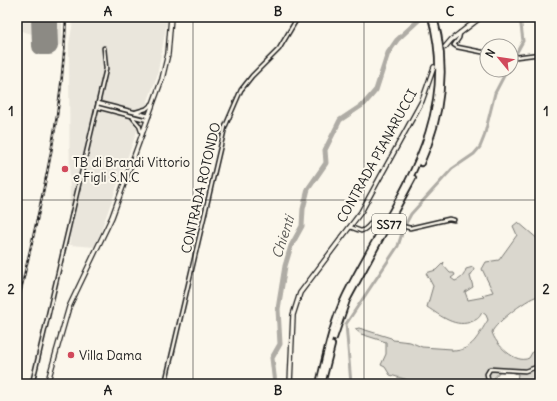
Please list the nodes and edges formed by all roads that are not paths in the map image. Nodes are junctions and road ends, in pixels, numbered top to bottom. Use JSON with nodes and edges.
{"nodes":[{"id":1,"x":171,"y":17,"type":"edge"},
{"id":2,"x":298,"y":17,"type":"edge"},
{"id":3,"x":431,"y":17,"type":"edge"},
{"id":4,"x":434,"y":17,"type":"edge"},
{"id":5,"x":481,"y":17,"type":"edge"},
{"id":6,"x":460,"y":33,"type":"junction"},
{"id":7,"x":445,"y":47,"type":"dead end"},
{"id":8,"x":104,"y":48,"type":"dead end"},
{"id":9,"x":479,"y":51,"type":"edge"},
{"id":10,"x":540,"y":54,"type":"edge"},
{"id":11,"x":519,"y":56,"type":"edge"},
{"id":12,"x":434,"y":67,"type":"dead end"},
{"id":13,"x":155,"y":99,"type":"junction"},
{"id":14,"x":98,"y":103,"type":"junction"},
{"id":15,"x":97,"y":107,"type":"junction"},
{"id":16,"x":118,"y":108,"type":"junction"},
{"id":17,"x":117,"y":112,"type":"junction"},
{"id":18,"x":133,"y":112,"type":"junction"},
{"id":19,"x":131,"y":116,"type":"junction"},
{"id":20,"x":148,"y":118,"type":"junction"},
{"id":21,"x":142,"y":135,"type":"junction"},
{"id":22,"x":454,"y":220,"type":"dead end"},
{"id":23,"x":350,"y":227,"type":"junction"},
{"id":24,"x":540,"y":359,"type":"edge"},
{"id":25,"x":32,"y":384,"type":"edge"},
{"id":26,"x":47,"y":384,"type":"edge"},
{"id":27,"x":165,"y":384,"type":"edge"},
{"id":28,"x":290,"y":384,"type":"edge"},
{"id":29,"x":318,"y":384,"type":"edge"},
{"id":30,"x":322,"y":384,"type":"edge"},
{"id":31,"x":488,"y":384,"type":"edge"}],
"edges":[{"from":1,"to":13,"type":"street"},
{"from":2,"to":27,"type":"street","name":"CONTRADA ROTONDO"},
{"from":3,"to":29,"type":"highway","number":"SS77"},
{"from":4,"to":30,"type":"highway","number":"SS77"},
{"from":5,"to":6,"type":"street"},
{"from":6,"to":7,"type":"street"},
{"from":6,"to":9,"type":"street"},
{"from":8,"to":14,"type":"street"},
{"from":10,"to":11,"type":"street"},
{"from":12,"to":23,"type":"street","name":"CONTRADA PIANARUCCI"},
{"from":13,"to":18,"type":"street"},
{"from":13,"to":20,"type":"street"},
{"from":14,"to":15,"type":"street"},
{"from":14,"to":16,"type":"street"},
{"from":15,"to":17,"type":"street"},
{"from":15,"to":25,"type":"street"},
{"from":16,"to":17,"type":"street"},
{"from":16,"to":18,"type":"street"},
{"from":17,"to":19,"type":"street"},
{"from":18,"to":20,"type":"street"},
{"from":19,"to":20,"type":"street"},
{"from":19,"to":21,"type":"street"},
{"from":20,"to":21,"type":"street"},
{"from":21,"to":26,"type":"street"},
{"from":22,"to":23,"type":"street","bridge":true},
{"from":23,"to":28,"type":"street","name":"CONTRADA PIANARUCCI"},
{"from":24,"to":31,"type":"street"}]}
